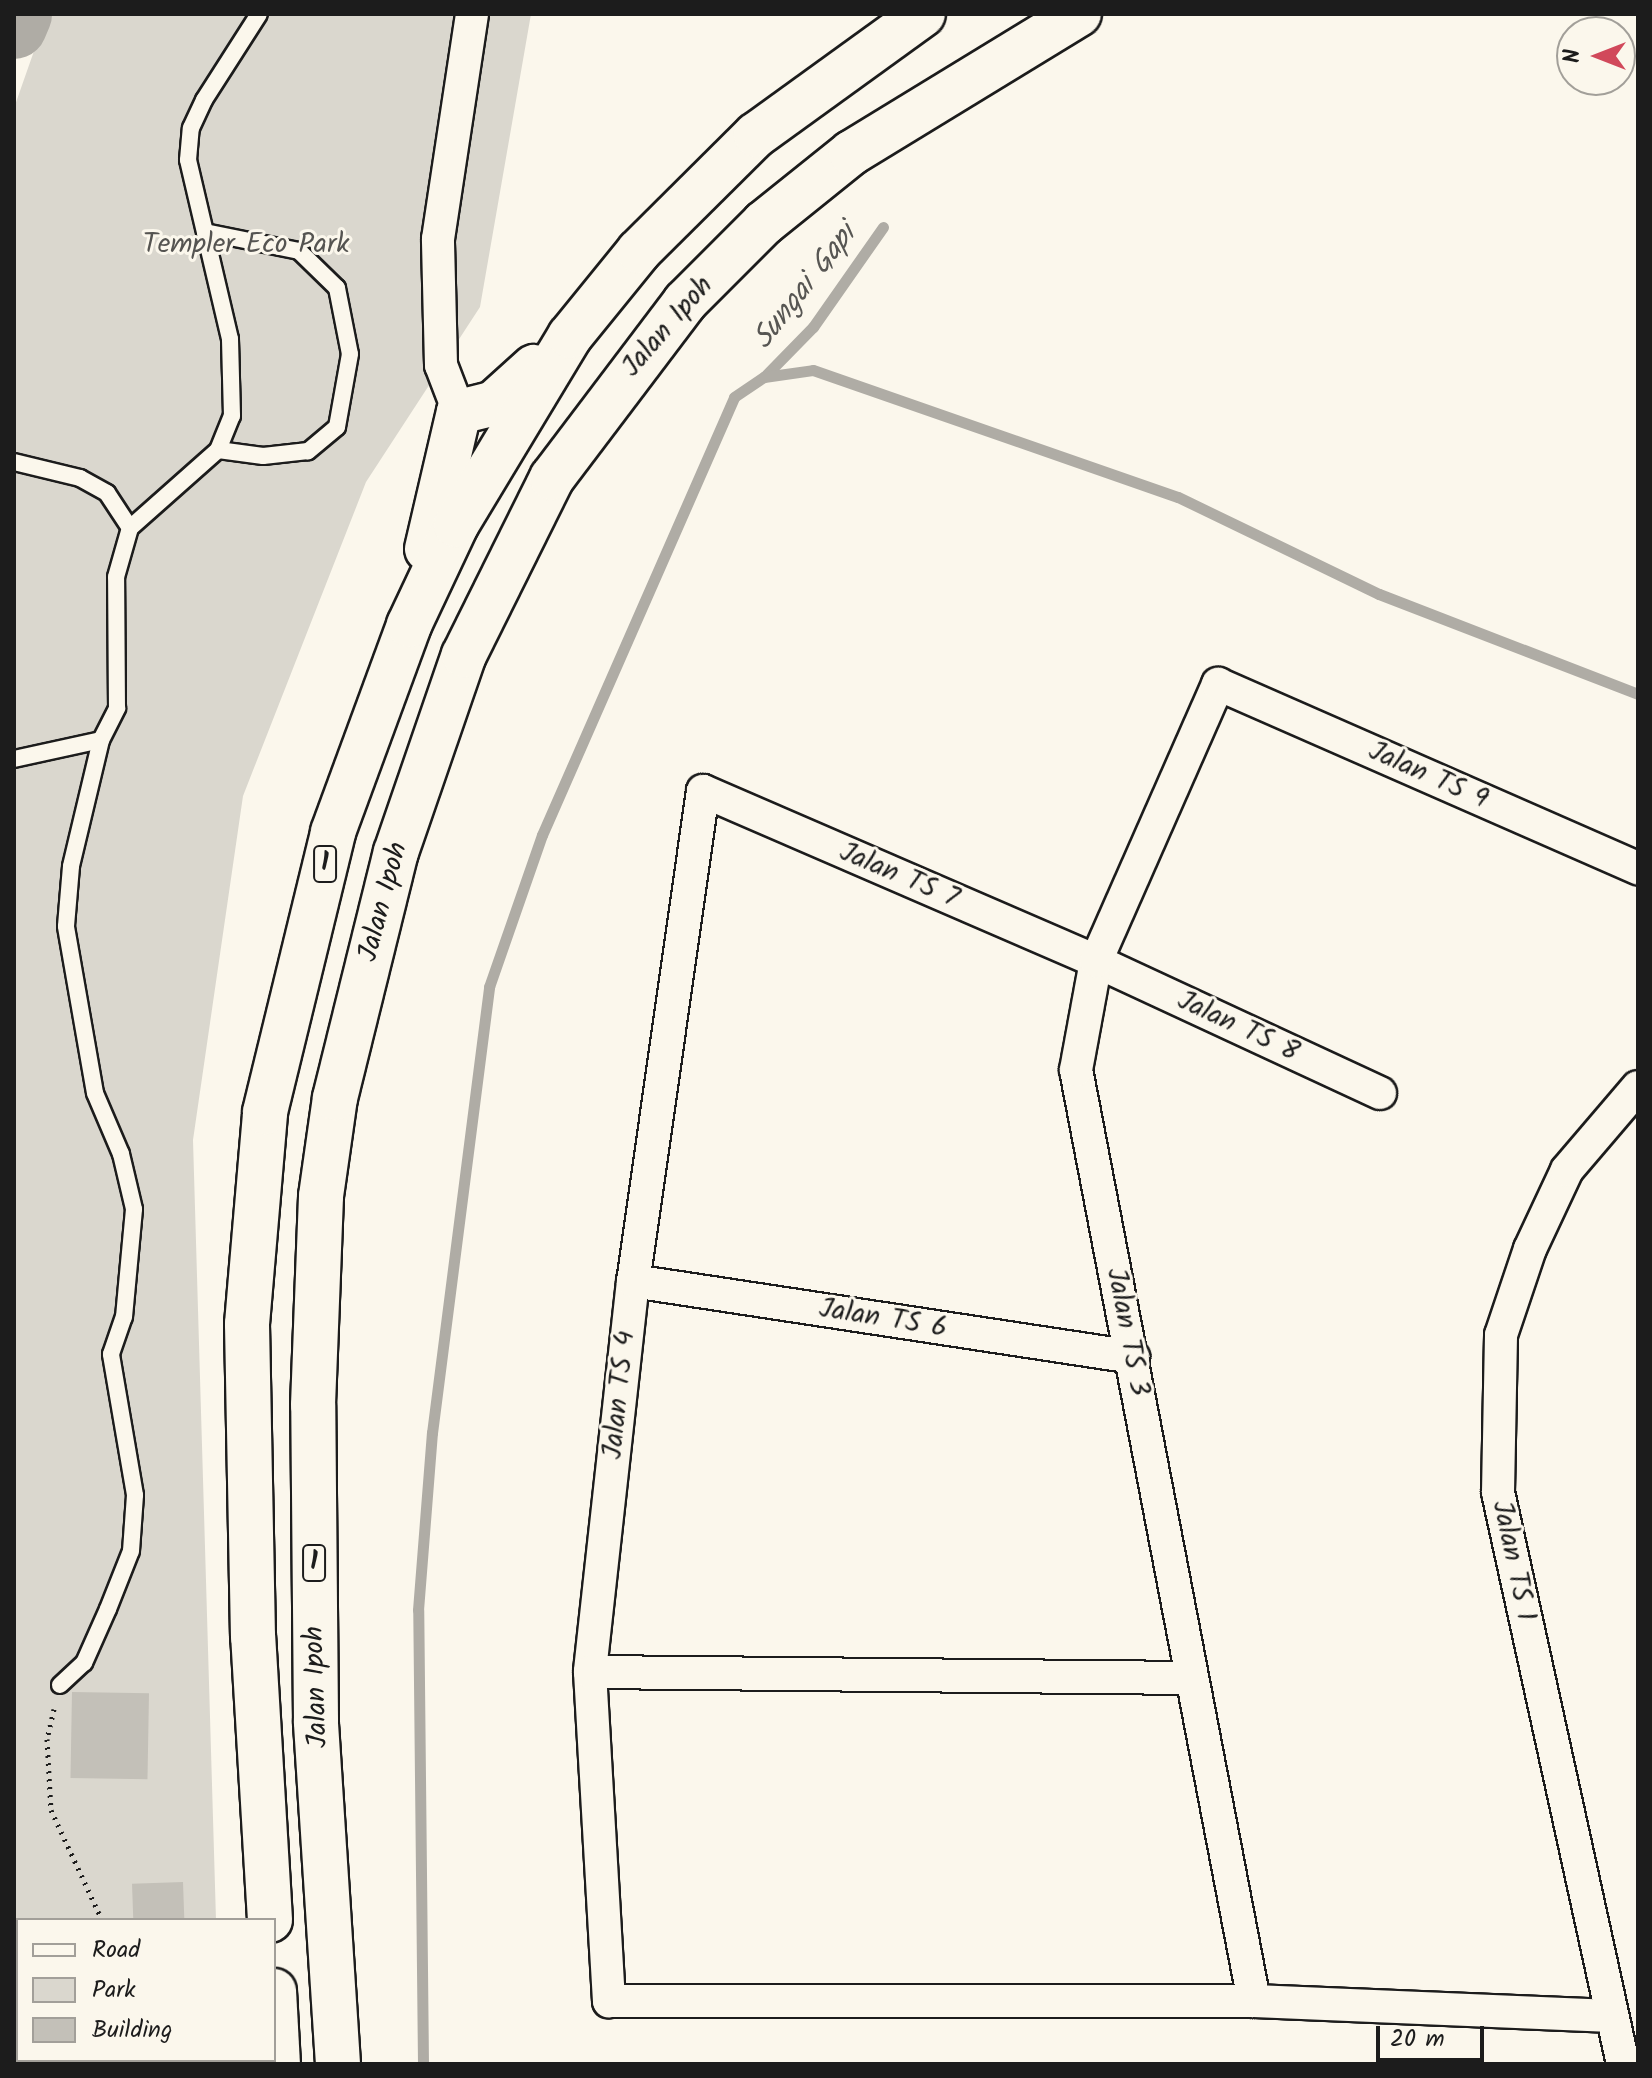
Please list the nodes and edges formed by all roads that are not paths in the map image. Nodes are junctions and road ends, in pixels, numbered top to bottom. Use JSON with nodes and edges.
{"nodes":[{"id":1,"x":248,"y":14,"type":"edge"},
{"id":2,"x":259,"y":14,"type":"edge"},
{"id":3,"x":472,"y":14,"type":"edge"},
{"id":4,"x":923,"y":14,"type":"edge"},
{"id":5,"x":1079,"y":14,"type":"edge"},
{"id":6,"x":244,"y":35,"type":"junction"},
{"id":7,"x":205,"y":232,"type":"junction"},
{"id":8,"x":570,"y":336,"type":"junction"},
{"id":9,"x":459,"y":412,"type":"junction"},
{"id":10,"x":218,"y":450,"type":"junction"},
{"id":11,"x":14,"y":462,"type":"edge"},
{"id":12,"x":130,"y":528,"type":"junction"},
{"id":13,"x":409,"y":625,"type":"junction"},
{"id":14,"x":1218,"y":684,"type":"joint"},
{"id":15,"x":101,"y":740,"type":"junction"},
{"id":16,"x":14,"y":759,"type":"edge"},
{"id":17,"x":703,"y":791,"type":"joint"},
{"id":18,"x":1638,"y":868,"type":"edge"},
{"id":19,"x":1096,"y":961,"type":"junction"},
{"id":20,"x":1638,"y":1087,"type":"edge"},
{"id":21,"x":1380,"y":1093,"type":"dead end"},
{"id":22,"x":633,"y":1281,"type":"junction"},
{"id":23,"x":1133,"y":1357,"type":"junction"},
{"id":24,"x":590,"y":1672,"type":"junction"},
{"id":25,"x":1188,"y":1678,"type":"junction"},
{"id":26,"x":60,"y":1685,"type":"road end"},
{"id":27,"x":270,"y":1918,"type":"edge"},
{"id":28,"x":1254,"y":2001,"type":"junction"},
{"id":29,"x":1612,"y":2016,"type":"junction"},
{"id":30,"x":276,"y":2028,"type":"edge"},
{"id":31,"x":278,"y":2064,"type":"edge"},
{"id":32,"x":338,"y":2064,"type":"edge"},
{"id":33,"x":1623,"y":2064,"type":"edge"}],
"edges":[{"from":1,"to":6,"type":"lane"},
{"from":2,"to":6,"type":"lane"},
{"from":3,"to":9,"type":"street"},
{"from":4,"to":8,"type":"highway","name":"Jalan Ipoh","number":"1"},
{"from":5,"to":32,"type":"highway","name":"Jalan Ipoh","number":"1"},
{"from":6,"to":7,"type":"lane"},
{"from":7,"to":10,"type":"lane"},
{"from":7,"to":10,"type":"lane"},
{"from":8,"to":9,"type":"highway"},
{"from":8,"to":13,"type":"highway","name":"Jalan Ipoh","number":"1"},
{"from":9,"to":13,"type":"highway"},
{"from":10,"to":12,"type":"lane"},
{"from":11,"to":12,"type":"lane"},
{"from":12,"to":15,"type":"lane"},
{"from":13,"to":27,"type":"highway","name":"Jalan Ipoh","number":"1"},
{"from":14,"to":18,"type":"street","name":"Jalan TS 9"},
{"from":14,"to":19,"type":"street","name":"Jalan TS 3"},
{"from":15,"to":16,"type":"lane"},
{"from":15,"to":26,"type":"lane"},
{"from":17,"to":19,"type":"street","name":"Jalan TS 7"},
{"from":17,"to":22,"type":"street","name":"Jalan TS 4"},
{"from":19,"to":21,"type":"street","name":"Jalan TS 8"},
{"from":19,"to":23,"type":"street","name":"Jalan TS 3"},
{"from":20,"to":29,"type":"street","name":"Jalan TS 1"},
{"from":22,"to":23,"type":"street","name":"Jalan TS 6"},
{"from":22,"to":24,"type":"street","name":"Jalan TS 4"},
{"from":23,"to":25,"type":"street","name":"Jalan TS 3"},
{"from":24,"to":25,"type":"street"},
{"from":24,"to":28,"type":"street","name":"Jalan TS 4"},
{"from":25,"to":28,"type":"street","name":"Jalan TS 3"},
{"from":28,"to":29,"type":"street"},
{"from":29,"to":33,"type":"street","name":"Jalan TS 1"},
{"from":30,"to":31,"type":"highway"}]}
